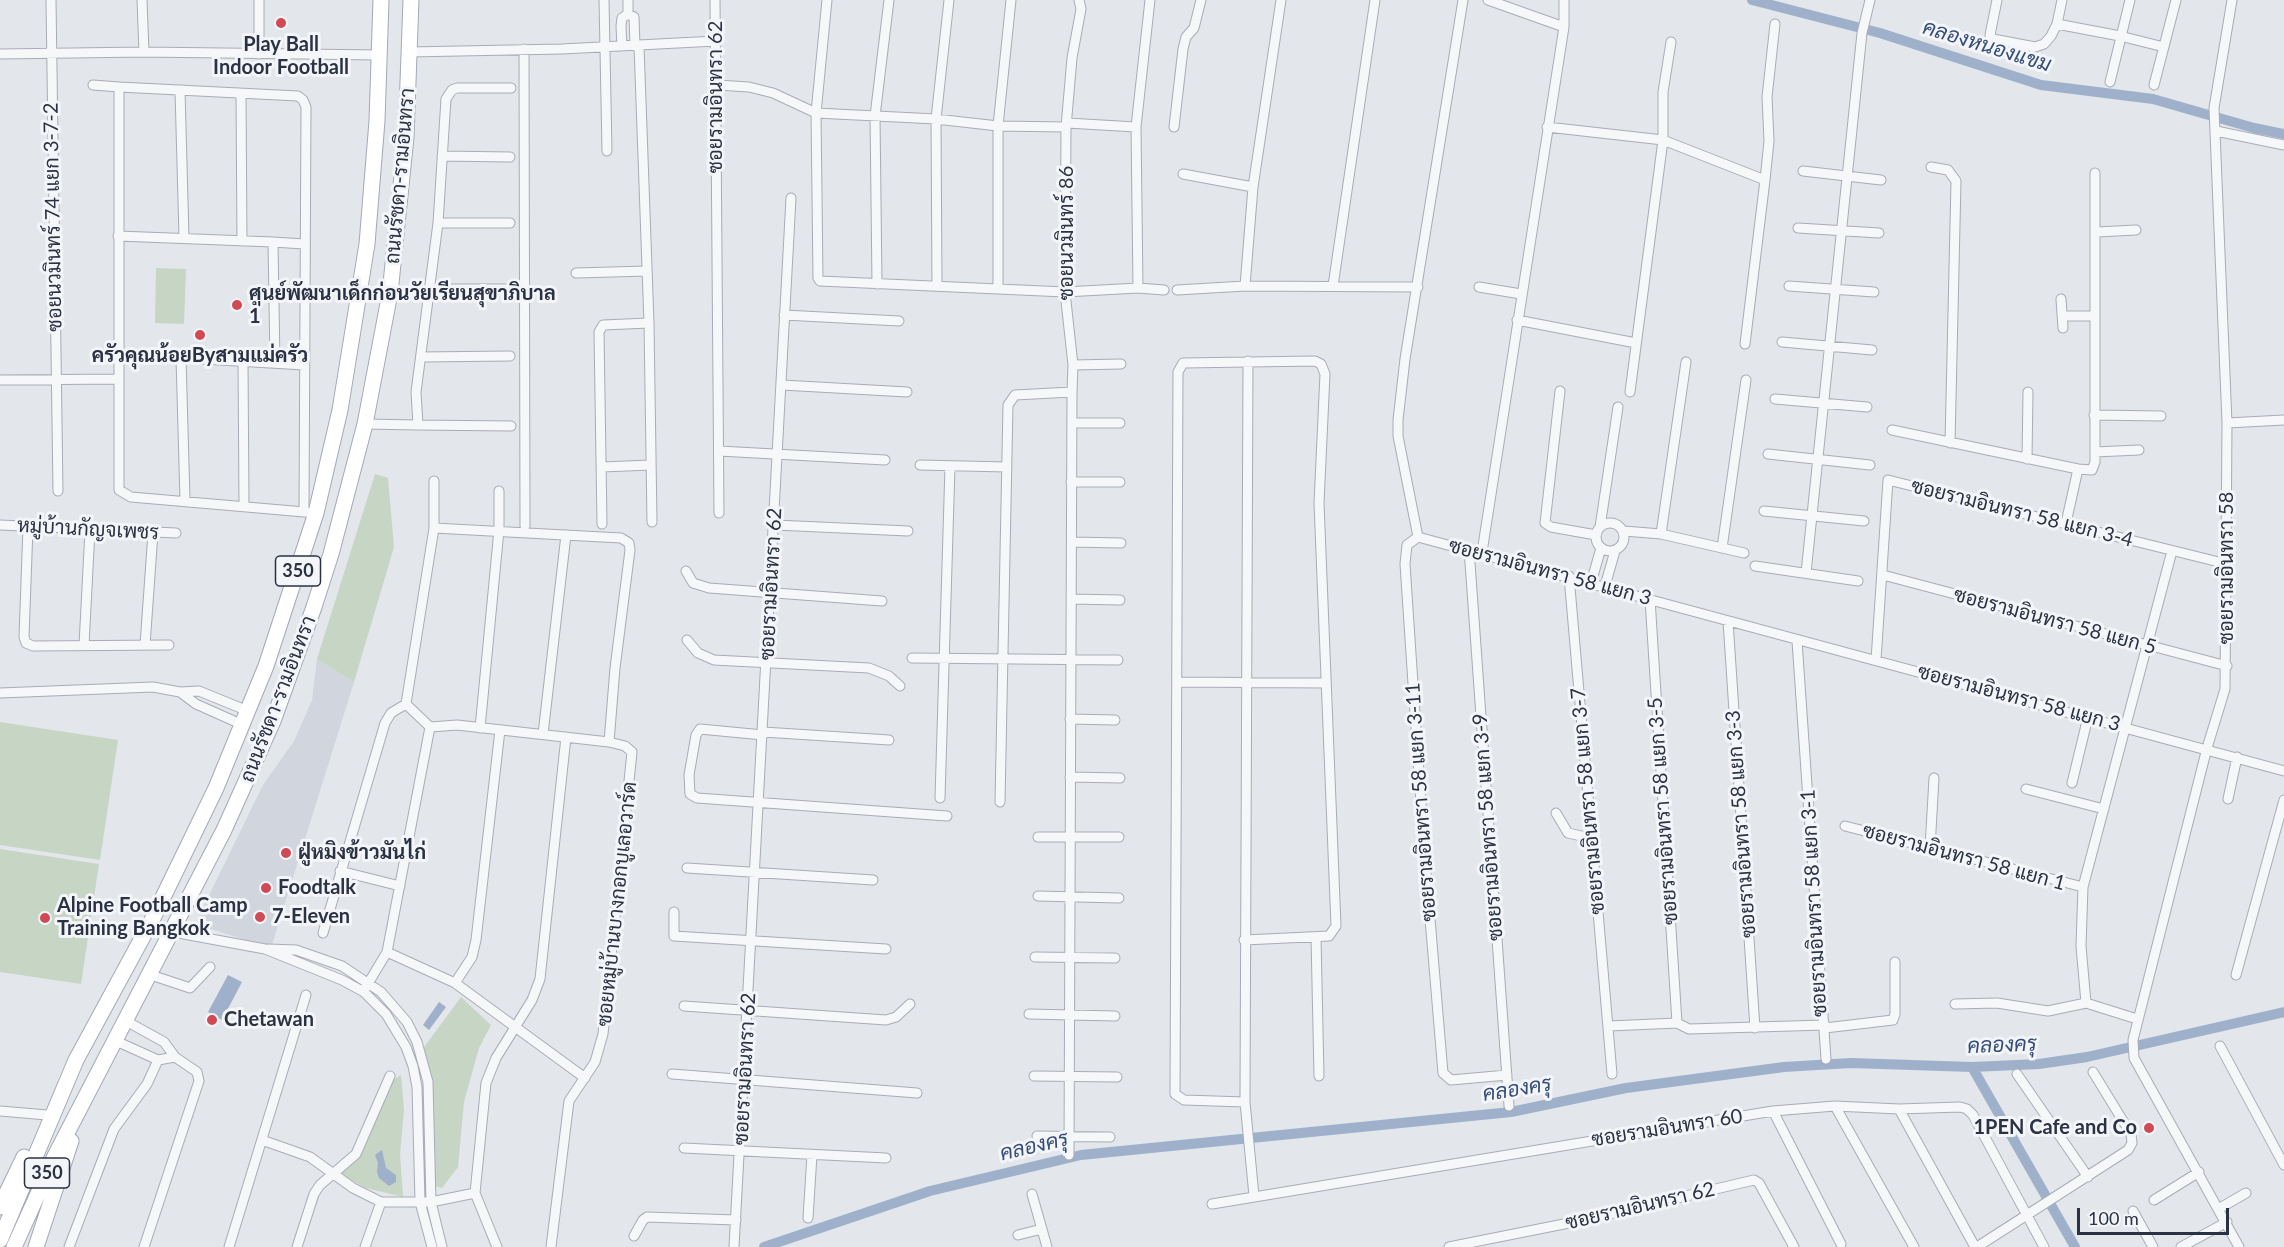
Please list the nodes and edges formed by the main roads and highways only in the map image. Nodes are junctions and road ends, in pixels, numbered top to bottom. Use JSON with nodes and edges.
{"nodes":[{"id":1,"x":381,"y":0,"type":"edge"},
{"id":2,"x":411,"y":0,"type":"edge"},
{"id":3,"x":58,"y":1098,"type":"junction"},
{"id":4,"x":84,"y":1101,"type":"junction"},
{"id":5,"x":0,"y":1207,"type":"edge"},
{"id":6,"x":0,"y":1240,"type":"edge"},
{"id":7,"x":14,"y":1247,"type":"edge"},
{"id":8,"x":36,"y":1247,"type":"edge"}],
"edges":[{"from":1,"to":3,"type":"main road","name":"ถนนรัชดา-รามอินทรา","number":"350"},
{"from":2,"to":4,"type":"main road","name":"ถนนรัชดา-รามอินทรา","number":"350"},
{"from":3,"to":5,"type":"main road"},
{"from":3,"to":6,"type":"main road","name":"ถนนรัชดา-รามอินทรา","number":"350"},
{"from":4,"to":7,"type":"main road","name":"ถนนรัชดา-รามอินทรา","number":"350"},
{"from":4,"to":8,"type":"main road"}]}
